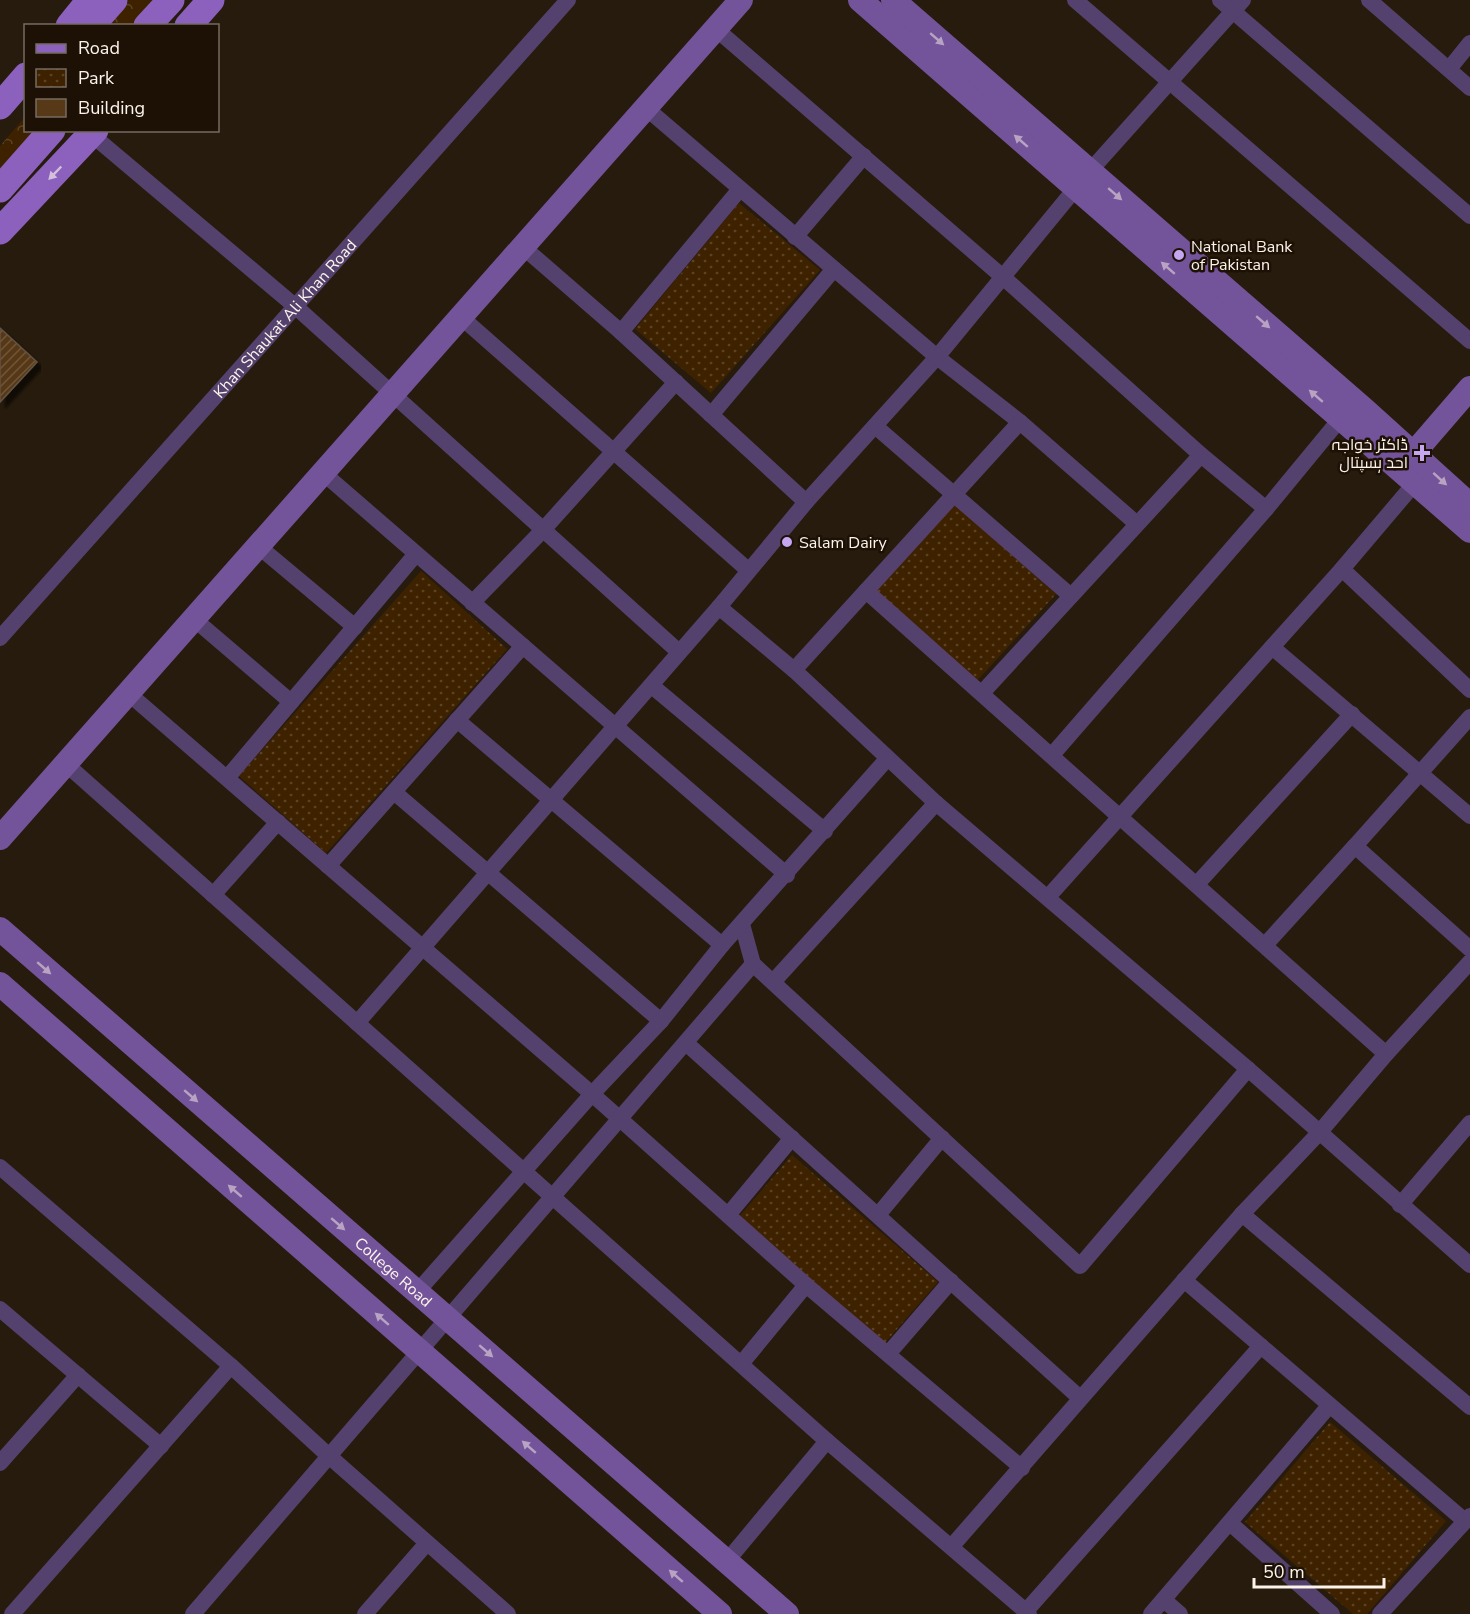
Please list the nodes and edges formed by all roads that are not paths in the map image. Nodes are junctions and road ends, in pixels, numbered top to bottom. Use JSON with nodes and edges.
{"nodes":[{"id":1,"x":90,"y":0,"type":"edge"},
{"id":2,"x":114,"y":0,"type":"edge"},
{"id":3,"x":171,"y":0,"type":"edge"},
{"id":4,"x":211,"y":0,"type":"edge"},
{"id":5,"x":568,"y":0,"type":"edge"},
{"id":6,"x":741,"y":0,"type":"edge"},
{"id":7,"x":860,"y":0,"type":"edge"},
{"id":8,"x":893,"y":0,"type":"edge"},
{"id":9,"x":1075,"y":0,"type":"edge"},
{"id":10,"x":1369,"y":0,"type":"edge"},
{"id":11,"x":1232,"y":4,"type":"edge"},
{"id":12,"x":71,"y":24,"type":"edge"},
{"id":13,"x":93,"y":24,"type":"edge"},
{"id":14,"x":149,"y":24,"type":"edge"},
{"id":15,"x":190,"y":24,"type":"edge"},
{"id":16,"x":716,"y":29,"type":"junction"},
{"id":17,"x":1470,"y":43,"type":"edge"},
{"id":18,"x":1449,"y":69,"type":"junction"},
{"id":19,"x":24,"y":78,"type":"edge"},
{"id":20,"x":1169,"y":82,"type":"junction"},
{"id":21,"x":1470,"y":88,"type":"edge"},
{"id":22,"x":24,"y":101,"type":"edge"},
{"id":23,"x":0,"y":105,"type":"edge"},
{"id":24,"x":646,"y":108,"type":"junction"},
{"id":25,"x":0,"y":128,"type":"edge"},
{"id":26,"x":50,"y":132,"type":"edge"},
{"id":27,"x":94,"y":133,"type":"edge"},
{"id":28,"x":864,"y":156,"type":"junction"},
{"id":29,"x":1083,"y":180,"type":"junction"},
{"id":30,"x":0,"y":189,"type":"edge"},
{"id":31,"x":740,"y":189,"type":"junction"},
{"id":32,"x":1470,"y":216,"type":"edge"},
{"id":33,"x":0,"y":231,"type":"edge"},
{"id":34,"x":795,"y":237,"type":"junction"},
{"id":35,"x":523,"y":247,"type":"junction"},
{"id":36,"x":834,"y":269,"type":"junction"},
{"id":37,"x":1004,"y":278,"type":"junction"},
{"id":38,"x":296,"y":307,"type":"junction"},
{"id":39,"x":461,"y":317,"type":"junction"},
{"id":40,"x":621,"y":332,"type":"junction"},
{"id":41,"x":1470,"y":341,"type":"edge"},
{"id":42,"x":937,"y":357,"type":"junction"},
{"id":43,"x":676,"y":382,"type":"junction"},
{"id":44,"x":1470,"y":388,"type":"edge"},
{"id":45,"x":391,"y":395,"type":"junction"},
{"id":46,"x":711,"y":415,"type":"junction"},
{"id":47,"x":1341,"y":418,"type":"junction"},
{"id":48,"x":1020,"y":422,"type":"junction"},
{"id":49,"x":875,"y":426,"type":"junction"},
{"id":50,"x":616,"y":450,"type":"junction"},
{"id":51,"x":1413,"y":454,"type":"junction"},
{"id":52,"x":1201,"y":455,"type":"junction"},
{"id":53,"x":322,"y":472,"type":"junction"},
{"id":54,"x":1415,"y":483,"type":"junction"},
{"id":55,"x":952,"y":496,"type":"junction"},
{"id":56,"x":806,"y":502,"type":"junction"},
{"id":57,"x":1470,"y":505,"type":"edge"},
{"id":58,"x":1266,"y":509,"type":"junction"},
{"id":59,"x":1137,"y":524,"type":"junction"},
{"id":60,"x":543,"y":530,"type":"junction"},
{"id":61,"x":1470,"y":531,"type":"edge"},
{"id":62,"x":258,"y":546,"type":"junction"},
{"id":63,"x":416,"y":554,"type":"junction"},
{"id":64,"x":1342,"y":569,"type":"junction"},
{"id":65,"x":748,"y":570,"type":"junction"},
{"id":66,"x":866,"y":591,"type":"junction"},
{"id":67,"x":1071,"y":596,"type":"junction"},
{"id":68,"x":472,"y":603,"type":"junction"},
{"id":69,"x":719,"y":607,"type":"junction"},
{"id":70,"x":194,"y":619,"type":"junction"},
{"id":71,"x":355,"y":627,"type":"junction"},
{"id":72,"x":0,"y":638,"type":"edge"},
{"id":73,"x":522,"y":646,"type":"junction"},
{"id":74,"x":1272,"y":647,"type":"junction"},
{"id":75,"x":679,"y":652,"type":"junction"},
{"id":76,"x":794,"y":670,"type":"junction"},
{"id":77,"x":652,"y":686,"type":"junction"},
{"id":78,"x":1470,"y":690,"type":"edge"},
{"id":79,"x":128,"y":693,"type":"junction"},
{"id":80,"x":982,"y":693,"type":"junction"},
{"id":81,"x":291,"y":702,"type":"junction"},
{"id":82,"x":1352,"y":714,"type":"junction"},
{"id":83,"x":1470,"y":717,"type":"edge"},
{"id":84,"x":457,"y":720,"type":"junction"},
{"id":85,"x":616,"y":727,"type":"junction"},
{"id":86,"x":1052,"y":755,"type":"junction"},
{"id":87,"x":887,"y":759,"type":"junction"},
{"id":88,"x":66,"y":764,"type":"junction"},
{"id":89,"x":1421,"y":772,"type":"junction"},
{"id":90,"x":227,"y":778,"type":"junction"},
{"id":91,"x":394,"y":792,"type":"junction"},
{"id":92,"x":551,"y":801,"type":"junction"},
{"id":93,"x":936,"y":802,"type":"junction"},
{"id":94,"x":1121,"y":816,"type":"junction"},
{"id":95,"x":1470,"y":816,"type":"edge"},
{"id":96,"x":278,"y":822,"type":"junction"},
{"id":97,"x":825,"y":831,"type":"junction"},
{"id":98,"x":0,"y":838,"type":"edge"},
{"id":99,"x":1355,"y":846,"type":"junction"},
{"id":100,"x":328,"y":866,"type":"junction"},
{"id":101,"x":489,"y":873,"type":"junction"},
{"id":102,"x":787,"y":875,"type":"junction"},
{"id":103,"x":1197,"y":884,"type":"junction"},
{"id":104,"x":213,"y":895,"type":"junction"},
{"id":105,"x":1048,"y":897,"type":"junction"},
{"id":106,"x":742,"y":924,"type":"junction"},
{"id":107,"x":0,"y":929,"type":"edge"},
{"id":108,"x":722,"y":945,"type":"junction"},
{"id":109,"x":1265,"y":945,"type":"junction"},
{"id":110,"x":423,"y":948,"type":"junction"},
{"id":111,"x":1470,"y":949,"type":"edge"},
{"id":112,"x":1470,"y":962,"type":"edge"},
{"id":113,"x":753,"y":964,"type":"junction"},
{"id":114,"x":773,"y":982,"type":"junction"},
{"id":115,"x":0,"y":984,"type":"edge"},
{"id":116,"x":661,"y":1021,"type":"junction"},
{"id":117,"x":357,"y":1023,"type":"junction"},
{"id":118,"x":686,"y":1043,"type":"junction"},
{"id":119,"x":1386,"y":1054,"type":"junction"},
{"id":120,"x":1248,"y":1070,"type":"junction"},
{"id":121,"x":592,"y":1094,"type":"junction"},
{"id":122,"x":620,"y":1119,"type":"junction"},
{"id":123,"x":1470,"y":1123,"type":"edge"},
{"id":124,"x":1319,"y":1133,"type":"junction"},
{"id":125,"x":792,"y":1138,"type":"junction"},
{"id":126,"x":942,"y":1138,"type":"junction"},
{"id":127,"x":0,"y":1167,"type":"edge"},
{"id":128,"x":524,"y":1170,"type":"junction"},
{"id":129,"x":552,"y":1196,"type":"junction"},
{"id":130,"x":1400,"y":1205,"type":"junction"},
{"id":131,"x":1242,"y":1214,"type":"junction"},
{"id":132,"x":728,"y":1215,"type":"junction"},
{"id":133,"x":878,"y":1215,"type":"junction"},
{"id":134,"x":1470,"y":1265,"type":"edge"},
{"id":135,"x":1184,"y":1280,"type":"junction"},
{"id":136,"x":951,"y":1281,"type":"junction"},
{"id":137,"x":806,"y":1285,"type":"junction"},
{"id":138,"x":417,"y":1292,"type":"junction"},
{"id":139,"x":0,"y":1309,"type":"edge"},
{"id":140,"x":448,"y":1318,"type":"junction"},
{"id":141,"x":1261,"y":1346,"type":"junction"},
{"id":142,"x":418,"y":1351,"type":"junction"},
{"id":143,"x":888,"y":1354,"type":"junction"},
{"id":144,"x":741,"y":1364,"type":"junction"},
{"id":145,"x":231,"y":1366,"type":"junction"},
{"id":146,"x":78,"y":1375,"type":"junction"},
{"id":147,"x":1080,"y":1398,"type":"junction"},
{"id":148,"x":1329,"y":1406,"type":"junction"},
{"id":149,"x":1470,"y":1407,"type":"edge"},
{"id":150,"x":827,"y":1441,"type":"junction"},
{"id":151,"x":6,"y":1443,"type":"edge"},
{"id":152,"x":161,"y":1446,"type":"junction"},
{"id":153,"x":329,"y":1456,"type":"junction"},
{"id":154,"x":0,"y":1463,"type":"edge"},
{"id":155,"x":1022,"y":1468,"type":"junction"},
{"id":156,"x":1468,"y":1518,"type":"edge"},
{"id":157,"x":1230,"y":1523,"type":"junction"},
{"id":158,"x":427,"y":1543,"type":"junction"},
{"id":159,"x":952,"y":1546,"type":"junction"},
{"id":160,"x":727,"y":1561,"type":"junction"},
{"id":161,"x":1164,"y":1600,"type":"junction"},
{"id":162,"x":1027,"y":1613,"type":"edge"},
{"id":163,"x":12,"y":1614,"type":"edge"},
{"id":164,"x":193,"y":1614,"type":"edge"},
{"id":165,"x":365,"y":1614,"type":"edge"},
{"id":166,"x":508,"y":1614,"type":"edge"},
{"id":167,"x":720,"y":1614,"type":"edge"},
{"id":168,"x":787,"y":1614,"type":"edge"},
{"id":169,"x":1151,"y":1614,"type":"edge"},
{"id":170,"x":1180,"y":1614,"type":"edge"},
{"id":171,"x":1332,"y":1614,"type":"edge"},
{"id":172,"x":1380,"y":1614,"type":"edge"}],
"edges":[{"from":1,"to":12,"type":"main road"},
{"from":2,"to":13,"type":"main road"},
{"from":3,"to":14,"type":"main road"},
{"from":4,"to":15,"type":"main road"},
{"from":5,"to":38,"type":"street","name":"Khan Shaukat Ali Khan Road"},
{"from":6,"to":16,"type":"main road"},
{"from":29,"to":7,"type":"main road","one_way":true},
{"from":8,"to":29,"type":"main road","one_way":true},
{"from":9,"to":20,"type":"street"},
{"from":10,"to":18,"type":"street"},
{"from":11,"to":20,"type":"street"},
{"from":11,"to":32,"type":"street"},
{"from":16,"to":24,"type":"main road"},
{"from":16,"to":28,"type":"street"},
{"from":17,"to":18,"type":"street"},
{"from":18,"to":21,"type":"street"},
{"from":19,"to":23,"type":"main road"},
{"from":20,"to":29,"type":"street"},
{"from":20,"to":41,"type":"street"},
{"from":22,"to":25,"type":"main road"},
{"from":24,"to":31,"type":"street"},
{"from":24,"to":35,"type":"main road"},
{"from":26,"to":30,"type":"main road"},
{"from":27,"to":33,"type":"main road","one_way":true},
{"from":27,"to":38,"type":"street"},
{"from":28,"to":34,"type":"street"},
{"from":28,"to":37,"type":"street"},
{"from":29,"to":37,"type":"street"},
{"from":47,"to":29,"type":"main road","one_way":true},
{"from":29,"to":51,"type":"main road","one_way":true},
{"from":31,"to":34,"type":"street"},
{"from":31,"to":40,"type":"street"},
{"from":34,"to":36,"type":"street"},
{"from":35,"to":39,"type":"main road"},
{"from":35,"to":40,"type":"street"},
{"from":36,"to":42,"type":"street"},
{"from":36,"to":46,"type":"street"},
{"from":37,"to":42,"type":"street"},
{"from":37,"to":52,"type":"street"},
{"from":38,"to":45,"type":"street"},
{"from":38,"to":72,"type":"street","name":"Khan Shaukat Ali Khan Road"},
{"from":39,"to":45,"type":"main road"},
{"from":39,"to":50,"type":"street"},
{"from":40,"to":43,"type":"street"},
{"from":42,"to":48,"type":"street"},
{"from":42,"to":49,"type":"street"},
{"from":43,"to":46,"type":"street"},
{"from":43,"to":50,"type":"street"},
{"from":44,"to":51,"type":"main road"},
{"from":45,"to":53,"type":"main road"},
{"from":45,"to":60,"type":"street"},
{"from":46,"to":56,"type":"street"},
{"from":47,"to":54,"type":"main road"},
{"from":47,"to":58,"type":"street"},
{"from":48,"to":55,"type":"street"},
{"from":48,"to":59,"type":"street"},
{"from":49,"to":55,"type":"street"},
{"from":49,"to":56,"type":"street"},
{"from":50,"to":60,"type":"street"},
{"from":50,"to":65,"type":"street"},
{"from":51,"to":57,"type":"main road","one_way":true},
{"from":52,"to":58,"type":"street"},
{"from":52,"to":59,"type":"street"},
{"from":53,"to":62,"type":"main road"},
{"from":53,"to":63,"type":"street"},
{"from":54,"to":61,"type":"main road"},
{"from":54,"to":64,"type":"street"},
{"from":55,"to":66,"type":"street"},
{"from":55,"to":67,"type":"street"},
{"from":56,"to":65,"type":"street"},
{"from":58,"to":86,"type":"street"},
{"from":59,"to":67,"type":"street"},
{"from":60,"to":68,"type":"street"},
{"from":60,"to":75,"type":"street"},
{"from":62,"to":70,"type":"main road"},
{"from":62,"to":71,"type":"street"},
{"from":63,"to":68,"type":"street"},
{"from":63,"to":71,"type":"street"},
{"from":64,"to":74,"type":"street"},
{"from":64,"to":78,"type":"street"},
{"from":65,"to":69,"type":"street"},
{"from":66,"to":76,"type":"street"},
{"from":66,"to":80,"type":"street"},
{"from":67,"to":80,"type":"street"},
{"from":68,"to":73,"type":"street"},
{"from":69,"to":75,"type":"street"},
{"from":69,"to":76,"type":"street"},
{"from":70,"to":79,"type":"main road"},
{"from":70,"to":81,"type":"street"},
{"from":71,"to":81,"type":"street"},
{"from":73,"to":84,"type":"street"},
{"from":73,"to":85,"type":"street"},
{"from":74,"to":82,"type":"street"},
{"from":74,"to":94,"type":"street"},
{"from":75,"to":77,"type":"street"},
{"from":76,"to":87,"type":"street"},
{"from":77,"to":85,"type":"street"},
{"from":77,"to":97,"type":"street"},
{"from":79,"to":88,"type":"main road"},
{"from":79,"to":90,"type":"street"},
{"from":80,"to":86,"type":"street"},
{"from":81,"to":90,"type":"street"},
{"from":82,"to":89,"type":"street"},
{"from":82,"to":103,"type":"street"},
{"from":83,"to":89,"type":"street"},
{"from":84,"to":91,"type":"street"},
{"from":84,"to":92,"type":"street"},
{"from":85,"to":92,"type":"street"},
{"from":85,"to":102,"type":"street"},
{"from":86,"to":94,"type":"street"},
{"from":87,"to":93,"type":"street"},
{"from":87,"to":97,"type":"street"},
{"from":88,"to":98,"type":"main road"},
{"from":88,"to":104,"type":"street"},
{"from":89,"to":95,"type":"street"},
{"from":89,"to":99,"type":"street"},
{"from":90,"to":96,"type":"street"},
{"from":91,"to":100,"type":"street"},
{"from":91,"to":101,"type":"street"},
{"from":92,"to":101,"type":"street"},
{"from":92,"to":108,"type":"street"},
{"from":93,"to":105,"type":"street"},
{"from":93,"to":114,"type":"street"},
{"from":94,"to":103,"type":"street"},
{"from":94,"to":105,"type":"street"},
{"from":96,"to":100,"type":"street"},
{"from":96,"to":104,"type":"street"},
{"from":97,"to":102,"type":"street"},
{"from":99,"to":109,"type":"street"},
{"from":99,"to":111,"type":"street"},
{"from":100,"to":110,"type":"street"},
{"from":101,"to":110,"type":"street"},
{"from":101,"to":116,"type":"street"},
{"from":102,"to":106,"type":"street"},
{"from":103,"to":109,"type":"street"},
{"from":104,"to":117,"type":"street"},
{"from":105,"to":120,"type":"street"},
{"from":106,"to":108,"type":"street"},
{"from":106,"to":113,"type":"street"},
{"from":107,"to":138,"type":"main road","name":"College Road","one_way":true},
{"from":108,"to":116,"type":"street"},
{"from":109,"to":119,"type":"street"},
{"from":110,"to":117,"type":"street"},
{"from":110,"to":121,"type":"street"},
{"from":112,"to":119,"type":"street"},
{"from":113,"to":114,"type":"street"},
{"from":113,"to":118,"type":"street"},
{"from":114,"to":126,"type":"street"},
{"from":142,"to":115,"type":"main road","one_way":true},
{"from":116,"to":121,"type":"street"},
{"from":117,"to":128,"type":"street"},
{"from":118,"to":122,"type":"street"},
{"from":118,"to":125,"type":"street"},
{"from":119,"to":124,"type":"street"},
{"from":120,"to":124,"type":"street"},
{"from":120,"to":126,"type":"street"},
{"from":121,"to":122,"type":"street"},
{"from":121,"to":128,"type":"street"},
{"from":122,"to":129,"type":"street"},
{"from":122,"to":132,"type":"street"},
{"from":123,"to":130,"type":"street"},
{"from":124,"to":130,"type":"street"},
{"from":124,"to":131,"type":"street"},
{"from":125,"to":132,"type":"street"},
{"from":125,"to":133,"type":"street"},
{"from":126,"to":133,"type":"street"},
{"from":127,"to":145,"type":"street"},
{"from":128,"to":129,"type":"street"},
{"from":128,"to":138,"type":"street"},
{"from":129,"to":140,"type":"street"},
{"from":129,"to":144,"type":"street"},
{"from":130,"to":134,"type":"street"},
{"from":131,"to":135,"type":"street"},
{"from":131,"to":149,"type":"street"},
{"from":132,"to":137,"type":"street"},
{"from":133,"to":136,"type":"street"},
{"from":135,"to":141,"type":"street"},
{"from":135,"to":147,"type":"street"},
{"from":136,"to":143,"type":"street"},
{"from":136,"to":147,"type":"street"},
{"from":137,"to":143,"type":"street"},
{"from":137,"to":144,"type":"street"},
{"from":138,"to":140,"type":"main road","name":"College Road"},
{"from":139,"to":146,"type":"street"},
{"from":140,"to":142,"type":"street"},
{"from":140,"to":160,"type":"main road","name":"College Road","one_way":true},
{"from":141,"to":148,"type":"street"},
{"from":141,"to":162,"type":"street"},
{"from":142,"to":153,"type":"street"},
{"from":167,"to":142,"type":"main road","one_way":true},
{"from":143,"to":155,"type":"street"},
{"from":144,"to":150,"type":"street"},
{"from":145,"to":152,"type":"street"},
{"from":145,"to":153,"type":"street"},
{"from":146,"to":151,"type":"street"},
{"from":146,"to":152,"type":"street"},
{"from":147,"to":155,"type":"street"},
{"from":148,"to":156,"type":"street"},
{"from":148,"to":157,"type":"street"},
{"from":150,"to":159,"type":"street"},
{"from":150,"to":160,"type":"street"},
{"from":151,"to":154,"type":"street"},
{"from":152,"to":163,"type":"street"},
{"from":153,"to":158,"type":"street"},
{"from":153,"to":164,"type":"street"},
{"from":155,"to":159,"type":"street"},
{"from":156,"to":172,"type":"street"},
{"from":157,"to":161,"type":"street"},
{"from":157,"to":171,"type":"street"},
{"from":158,"to":165,"type":"street"},
{"from":158,"to":166,"type":"street"},
{"from":159,"to":162,"type":"street"},
{"from":160,"to":168,"type":"main road","name":"College Road"},
{"from":161,"to":169,"type":"street"},
{"from":161,"to":170,"type":"street"}]}
